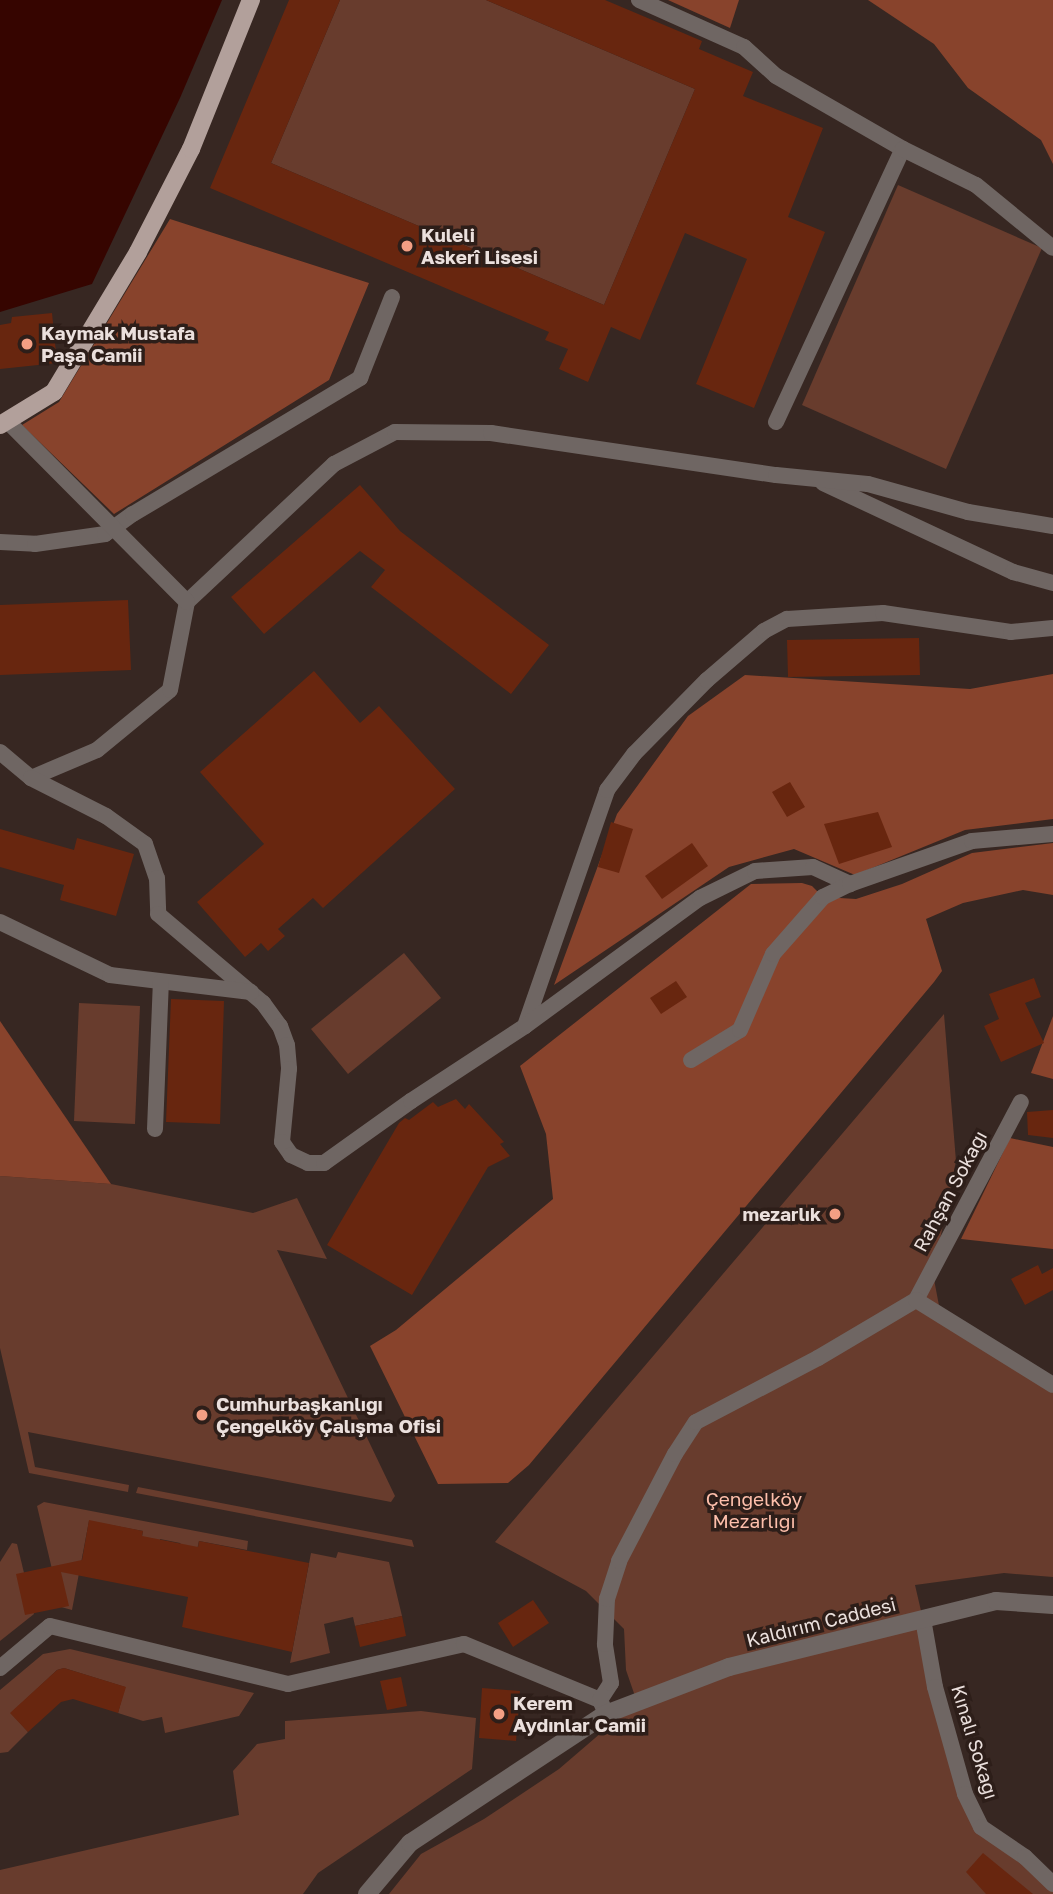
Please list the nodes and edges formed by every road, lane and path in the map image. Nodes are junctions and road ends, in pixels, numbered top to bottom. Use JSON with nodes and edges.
{"nodes":[{"id":1,"x":251,"y":0,"type":"edge"},
{"id":2,"x":639,"y":0,"type":"edge"},
{"id":3,"x":903,"y":149,"type":"junction"},
{"id":4,"x":1053,"y":248,"type":"edge"},
{"id":5,"x":392,"y":297,"type":"dead end"},
{"id":6,"x":776,"y":422,"type":"dead end"},
{"id":7,"x":4,"y":423,"type":"edge"},
{"id":8,"x":814,"y":479,"type":"junction"},
{"id":9,"x":1053,"y":526,"type":"edge"},
{"id":10,"x":114,"y":527,"type":"junction"},
{"id":11,"x":0,"y":542,"type":"edge"},
{"id":12,"x":1053,"y":583,"type":"edge"},
{"id":13,"x":187,"y":602,"type":"junction"},
{"id":14,"x":1053,"y":628,"type":"edge"},
{"id":15,"x":0,"y":752,"type":"edge"},
{"id":16,"x":31,"y":778,"type":"junction"},
{"id":17,"x":1053,"y":834,"type":"edge"},
{"id":18,"x":850,"y":884,"type":"junction"},
{"id":19,"x":0,"y":922,"type":"edge"},
{"id":20,"x":161,"y":982,"type":"junction"},
{"id":21,"x":250,"y":992,"type":"junction"},
{"id":22,"x":525,"y":1026,"type":"junction"},
{"id":23,"x":691,"y":1060,"type":"dead end"},
{"id":24,"x":1021,"y":1102,"type":"dead end"},
{"id":25,"x":155,"y":1129,"type":"dead end"},
{"id":26,"x":916,"y":1300,"type":"junction"},
{"id":27,"x":1053,"y":1385,"type":"edge"},
{"id":28,"x":1053,"y":1605,"type":"edge"},
{"id":29,"x":923,"y":1619,"type":"junction"},
{"id":30,"x":0,"y":1668,"type":"edge"},
{"id":31,"x":603,"y":1707,"type":"junction"},
{"id":32,"x":1053,"y":1884,"type":"edge"},
{"id":33,"x":367,"y":1894,"type":"edge"}],
"edges":[{"from":1,"to":7,"type":"main road"},
{"from":2,"to":3,"type":"street"},
{"from":3,"to":4,"type":"street"},
{"from":3,"to":6,"type":"street"},
{"from":5,"to":10,"type":"street"},
{"from":7,"to":10,"type":"street"},
{"from":8,"to":9,"type":"street"},
{"from":8,"to":12,"type":"street"},
{"from":8,"to":13,"type":"street"},
{"from":10,"to":11,"type":"street"},
{"from":10,"to":13,"type":"street"},
{"from":13,"to":16,"type":"street"},
{"from":14,"to":22,"type":"street"},
{"from":15,"to":16,"type":"street"},
{"from":16,"to":21,"type":"street"},
{"from":17,"to":18,"type":"street"},
{"from":18,"to":22,"type":"street"},
{"from":18,"to":23,"type":"street"},
{"from":19,"to":20,"type":"street"},
{"from":20,"to":21,"type":"street"},
{"from":20,"to":25,"type":"street"},
{"from":21,"to":22,"type":"street"},
{"from":24,"to":26,"type":"street","name":"Rahşan Sokağı"},
{"from":26,"to":27,"type":"street"},
{"from":26,"to":31,"type":"street"},
{"from":28,"to":29,"type":"street","name":"Kaldırım Caddesi"},
{"from":29,"to":31,"type":"street","name":"Kaldırım Caddesi"},
{"from":29,"to":32,"type":"street","name":"Kınalı Sokağı"},
{"from":30,"to":31,"type":"street"},
{"from":31,"to":33,"type":"street","name":"Kaldırım Caddesi"}]}
